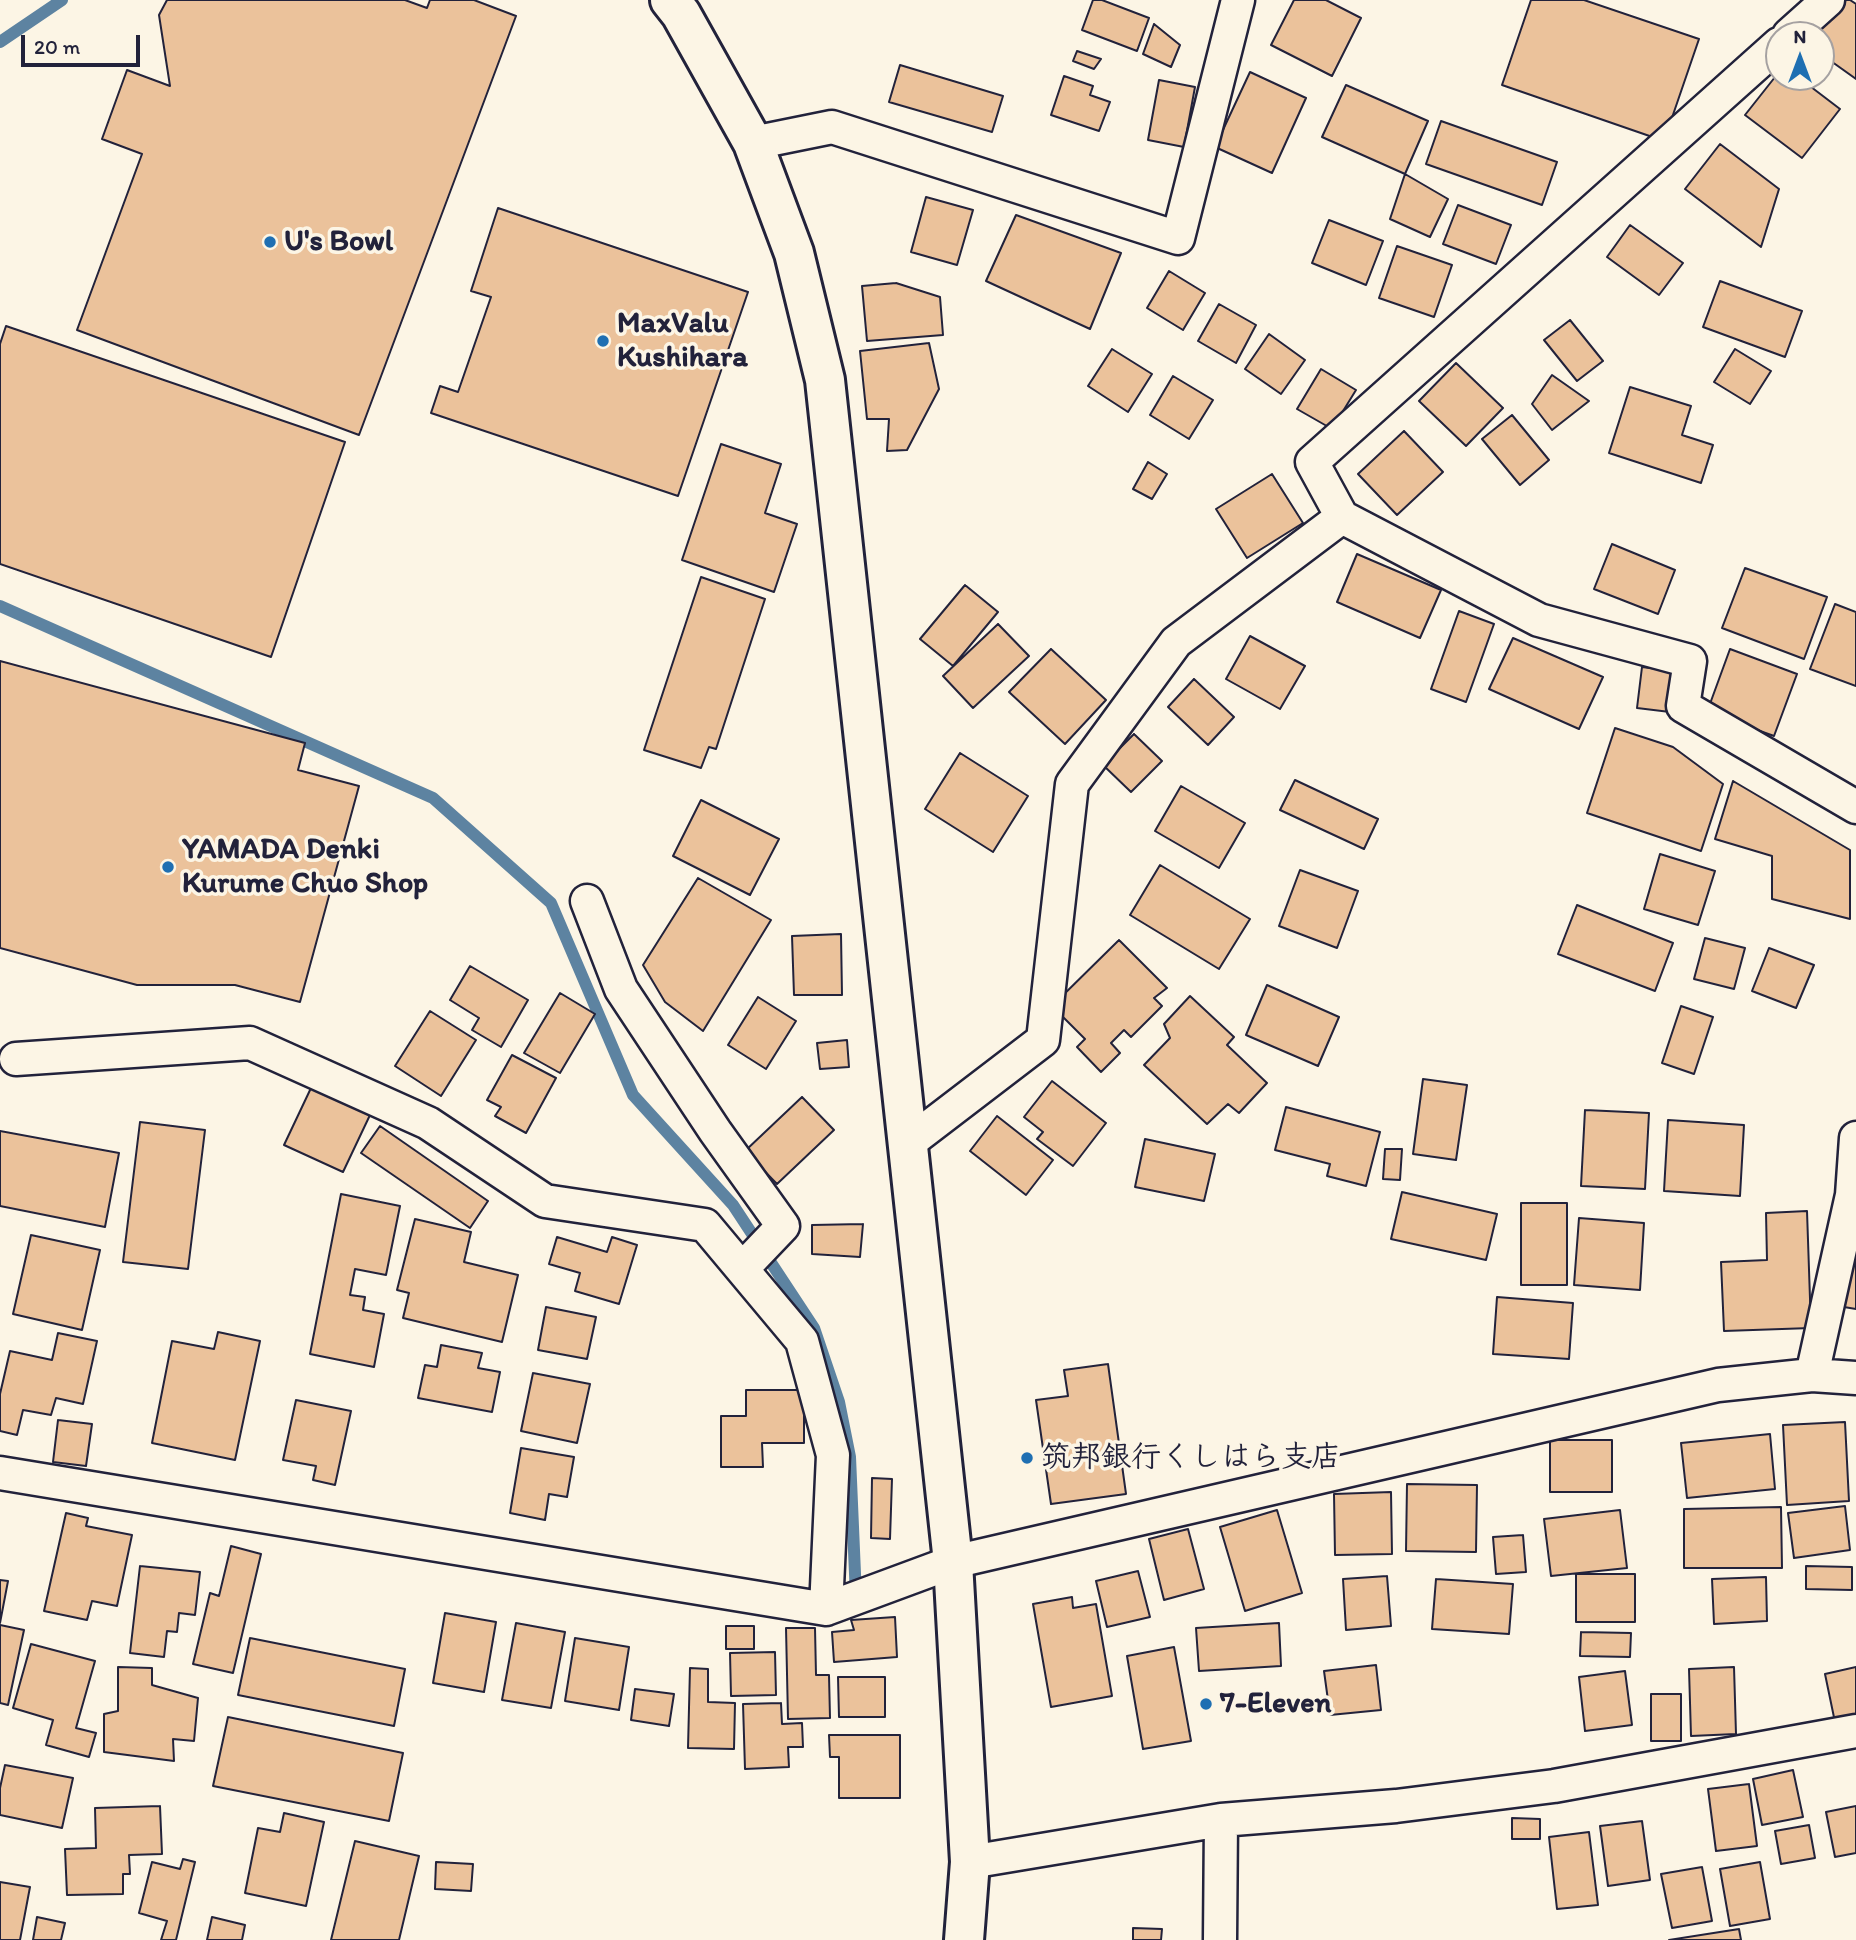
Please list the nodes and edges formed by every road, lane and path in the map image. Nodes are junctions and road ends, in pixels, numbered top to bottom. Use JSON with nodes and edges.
{"nodes":[{"id":1,"x":670,"y":0,"type":"edge"},
{"id":2,"x":1238,"y":0,"type":"edge"},
{"id":3,"x":1828,"y":0,"type":"edge"},
{"id":4,"x":1805,"y":21,"type":"edge"},
{"id":5,"x":1765,"y":57,"type":"edge"},
{"id":6,"x":752,"y":143,"type":"junction"},
{"id":7,"x":1342,"y":517,"type":"junction"},
{"id":8,"x":1856,"y":807,"type":"edge"},
{"id":9,"x":587,"y":901,"type":"dead end"},
{"id":10,"x":16,"y":1059,"type":"dead end"},
{"id":11,"x":1856,"y":1138,"type":"edge"},
{"id":12,"x":907,"y":1144,"type":"junction"},
{"id":13,"x":742,"y":1269,"type":"junction"},
{"id":14,"x":1812,"y":1375,"type":"junction"},
{"id":15,"x":1856,"y":1378,"type":"edge"},
{"id":16,"x":0,"y":1473,"type":"edge"},
{"id":17,"x":953,"y":1562,"type":"junction"},
{"id":18,"x":826,"y":1609,"type":"junction"},
{"id":19,"x":1856,"y":1731,"type":"edge"},
{"id":20,"x":1221,"y":1820,"type":"junction"},
{"id":21,"x":970,"y":1862,"type":"junction"},
{"id":22,"x":964,"y":1940,"type":"edge"},
{"id":23,"x":1220,"y":1940,"type":"edge"}],
"edges":[{"from":1,"to":6,"type":"street"},
{"from":2,"to":6,"type":"street"},
{"from":3,"to":4,"type":"street"},
{"from":5,"to":7,"type":"street"},
{"from":6,"to":12,"type":"street"},
{"from":7,"to":8,"type":"street"},
{"from":7,"to":12,"type":"street"},
{"from":9,"to":13,"type":"street"},
{"from":10,"to":13,"type":"street"},
{"from":11,"to":14,"type":"street"},
{"from":12,"to":17,"type":"street"},
{"from":13,"to":18,"type":"street"},
{"from":14,"to":15,"type":"street"},
{"from":14,"to":17,"type":"street"},
{"from":16,"to":18,"type":"street"},
{"from":17,"to":18,"type":"street"},
{"from":17,"to":21,"type":"street"},
{"from":19,"to":20,"type":"street"},
{"from":20,"to":21,"type":"street"},
{"from":20,"to":23,"type":"street"},
{"from":21,"to":22,"type":"street"}]}
